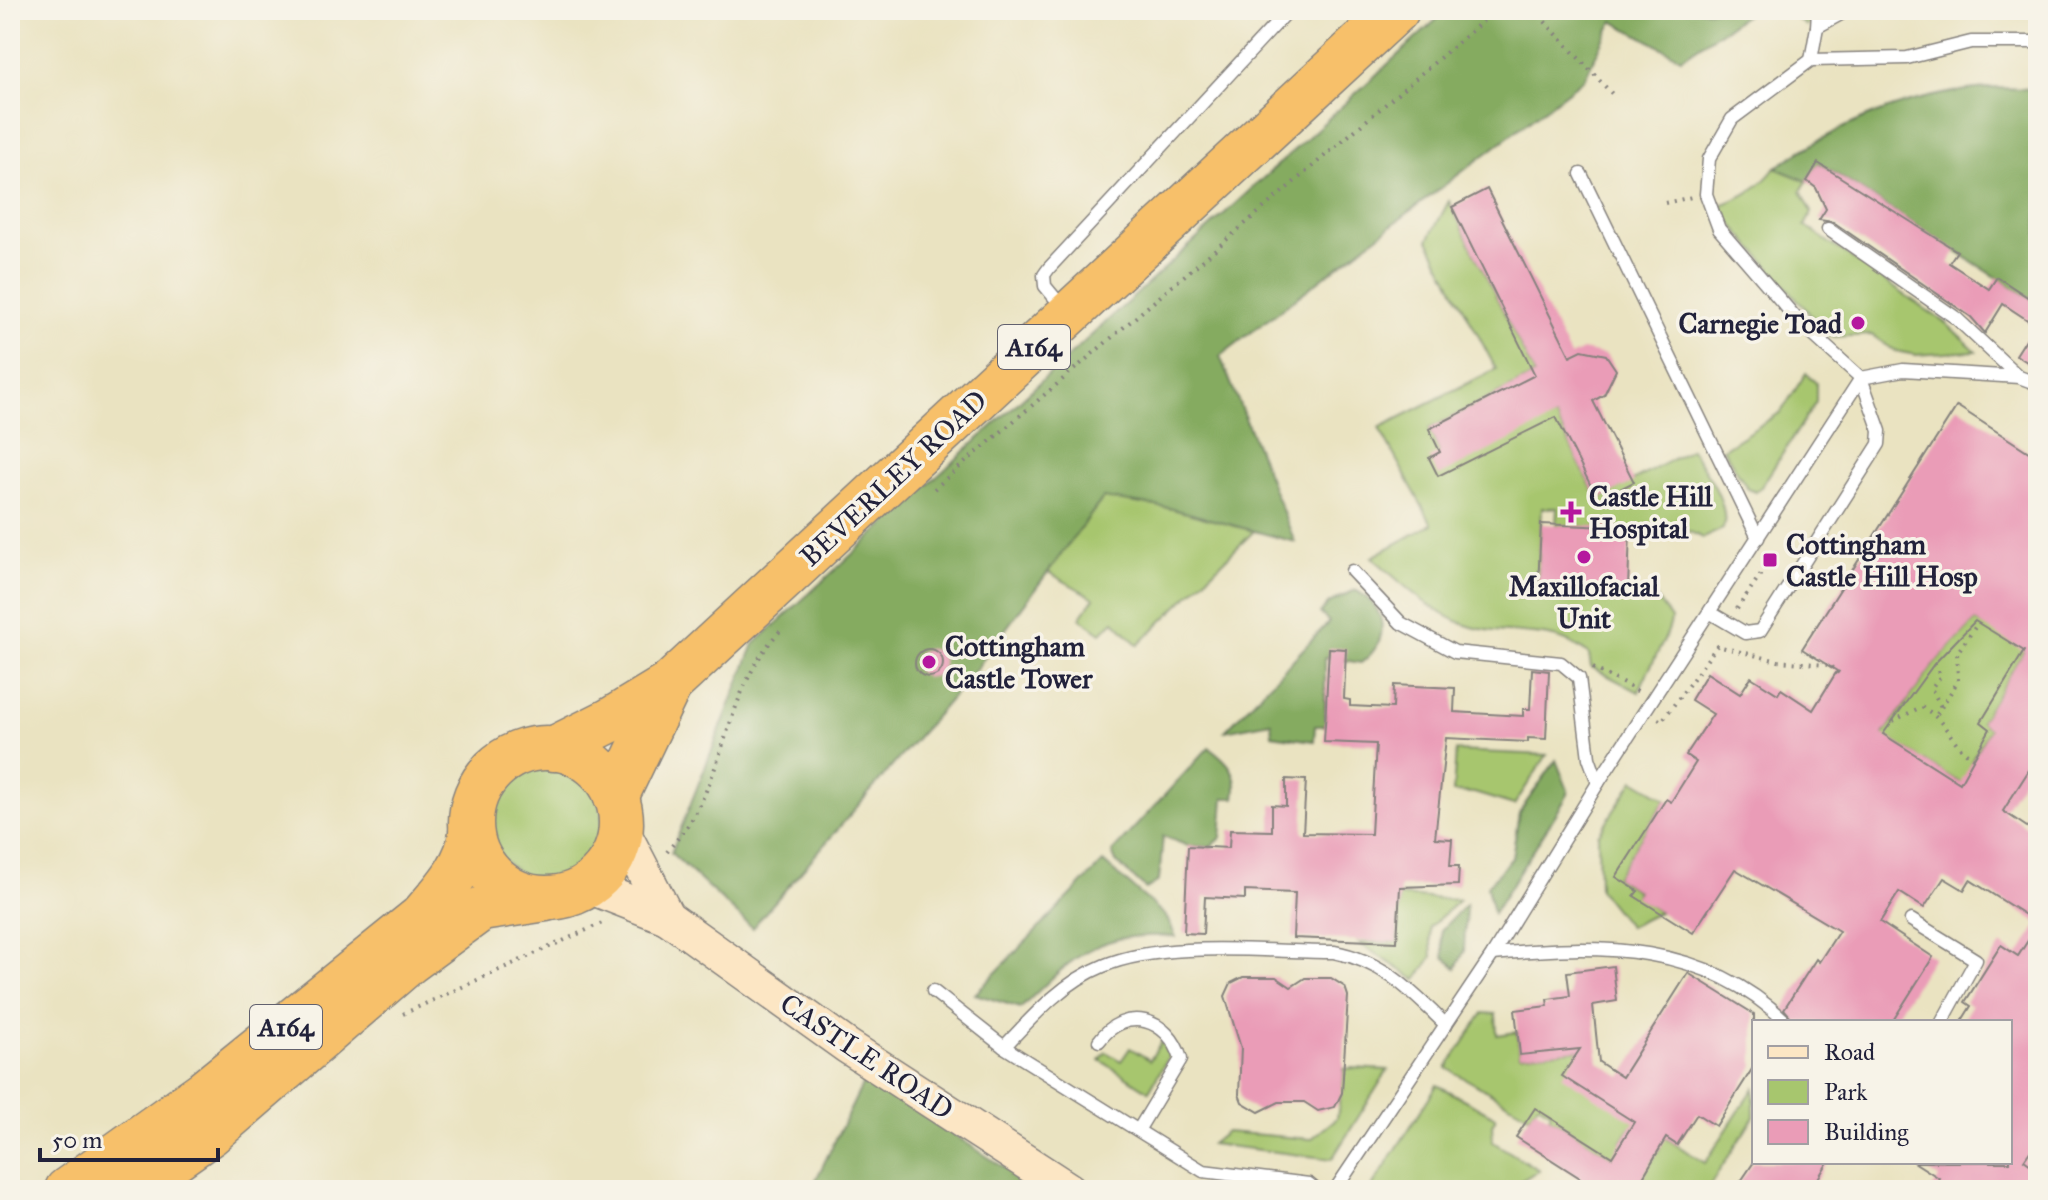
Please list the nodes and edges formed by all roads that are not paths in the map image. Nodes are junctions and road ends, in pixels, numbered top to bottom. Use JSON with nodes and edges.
{"nodes":[{"id":1,"x":1289,"y":10,"type":"edge"},
{"id":2,"x":1397,"y":10,"type":"edge"},
{"id":3,"x":1818,"y":10,"type":"edge"},
{"id":4,"x":1848,"y":10,"type":"edge"},
{"id":5,"x":1817,"y":27,"type":"junction"},
{"id":6,"x":2038,"y":42,"type":"edge"},
{"id":7,"x":1811,"y":60,"type":"junction"},
{"id":8,"x":1581,"y":174,"type":"dead end"},
{"id":9,"x":1828,"y":229,"type":"dead end"},
{"id":10,"x":1069,"y":315,"type":"junction"},
{"id":11,"x":2019,"y":377,"type":"junction"},
{"id":12,"x":1861,"y":378,"type":"junction"},
{"id":13,"x":2038,"y":384,"type":"edge"},
{"id":14,"x":1758,"y":538,"type":"junction"},
{"id":15,"x":1352,"y":571,"type":"dead end"},
{"id":16,"x":1711,"y":613,"type":"junction"},
{"id":17,"x":670,"y":684,"type":"junction"},
{"id":18,"x":553,"y":749,"type":"junction"},
{"id":19,"x":1598,"y":783,"type":"junction"},
{"id":20,"x":619,"y":812,"type":"junction"},
{"id":21,"x":471,"y":833,"type":"junction"},
{"id":22,"x":546,"y":899,"type":"junction"},
{"id":23,"x":597,"y":903,"type":"junction"},
{"id":24,"x":667,"y":917,"type":"junction"},
{"id":25,"x":1911,"y":920,"type":"dead end"},
{"id":26,"x":1493,"y":954,"type":"junction"},
{"id":27,"x":933,"y":991,"type":"dead end"},
{"id":28,"x":1784,"y":1020,"type":"edge"},
{"id":29,"x":1943,"y":1020,"type":"edge"},
{"id":30,"x":1446,"y":1025,"type":"junction"},
{"id":31,"x":1099,"y":1041,"type":"dead end"},
{"id":32,"x":1004,"y":1047,"type":"junction"},
{"id":33,"x":1139,"y":1129,"type":"junction"},
{"id":34,"x":67,"y":1190,"type":"edge"},
{"id":35,"x":130,"y":1190,"type":"edge"},
{"id":36,"x":1069,"y":1190,"type":"edge"},
{"id":37,"x":1316,"y":1190,"type":"edge"},
{"id":38,"x":1335,"y":1190,"type":"edge"}],
"edges":[{"from":1,"to":10,"type":"lane"},
{"from":2,"to":10,"type":"highway","name":"BEVERLEY ROAD","number":"A164"},
{"from":3,"to":5,"type":"lane"},
{"from":4,"to":5,"type":"lane"},
{"from":5,"to":7,"type":"lane"},
{"from":6,"to":7,"type":"lane"},
{"from":7,"to":12,"type":"lane"},
{"from":8,"to":14,"type":"lane"},
{"from":9,"to":11,"type":"lane"},
{"from":10,"to":17,"type":"highway","name":"BEVERLEY ROAD","number":"A164"},
{"from":11,"to":12,"type":"lane"},
{"from":11,"to":13,"type":"lane"},
{"from":12,"to":14,"type":"lane"},
{"from":12,"to":16,"type":"lane"},
{"from":14,"to":16,"type":"lane"},
{"from":15,"to":19,"type":"lane"},
{"from":16,"to":19,"type":"lane"},
{"from":17,"to":18,"type":"highway","name":"BEVERLEY ROAD","number":"A164"},
{"from":17,"to":20,"type":"highway","name":"BEVERLEY ROAD","number":"A164"},
{"from":18,"to":20,"type":"highway"},
{"from":18,"to":21,"type":"highway","number":"A164"},
{"from":19,"to":26,"type":"lane"},
{"from":20,"to":23,"type":"highway","number":"A164"},
{"from":20,"to":24,"type":"street","name":"CASTLE ROAD"},
{"from":21,"to":22,"type":"highway"},
{"from":21,"to":34,"type":"highway","number":"A164"},
{"from":22,"to":23,"type":"highway","number":"A164"},
{"from":22,"to":35,"type":"highway","number":"A164"},
{"from":23,"to":24,"type":"street","name":"CASTLE ROAD"},
{"from":24,"to":36,"type":"street","name":"CASTLE ROAD"},
{"from":25,"to":29,"type":"lane"},
{"from":26,"to":28,"type":"lane"},
{"from":26,"to":30,"type":"lane"},
{"from":27,"to":32,"type":"lane"},
{"from":30,"to":32,"type":"lane"},
{"from":30,"to":38,"type":"lane"},
{"from":31,"to":33,"type":"lane"},
{"from":32,"to":33,"type":"lane"},
{"from":33,"to":37,"type":"lane"}]}
